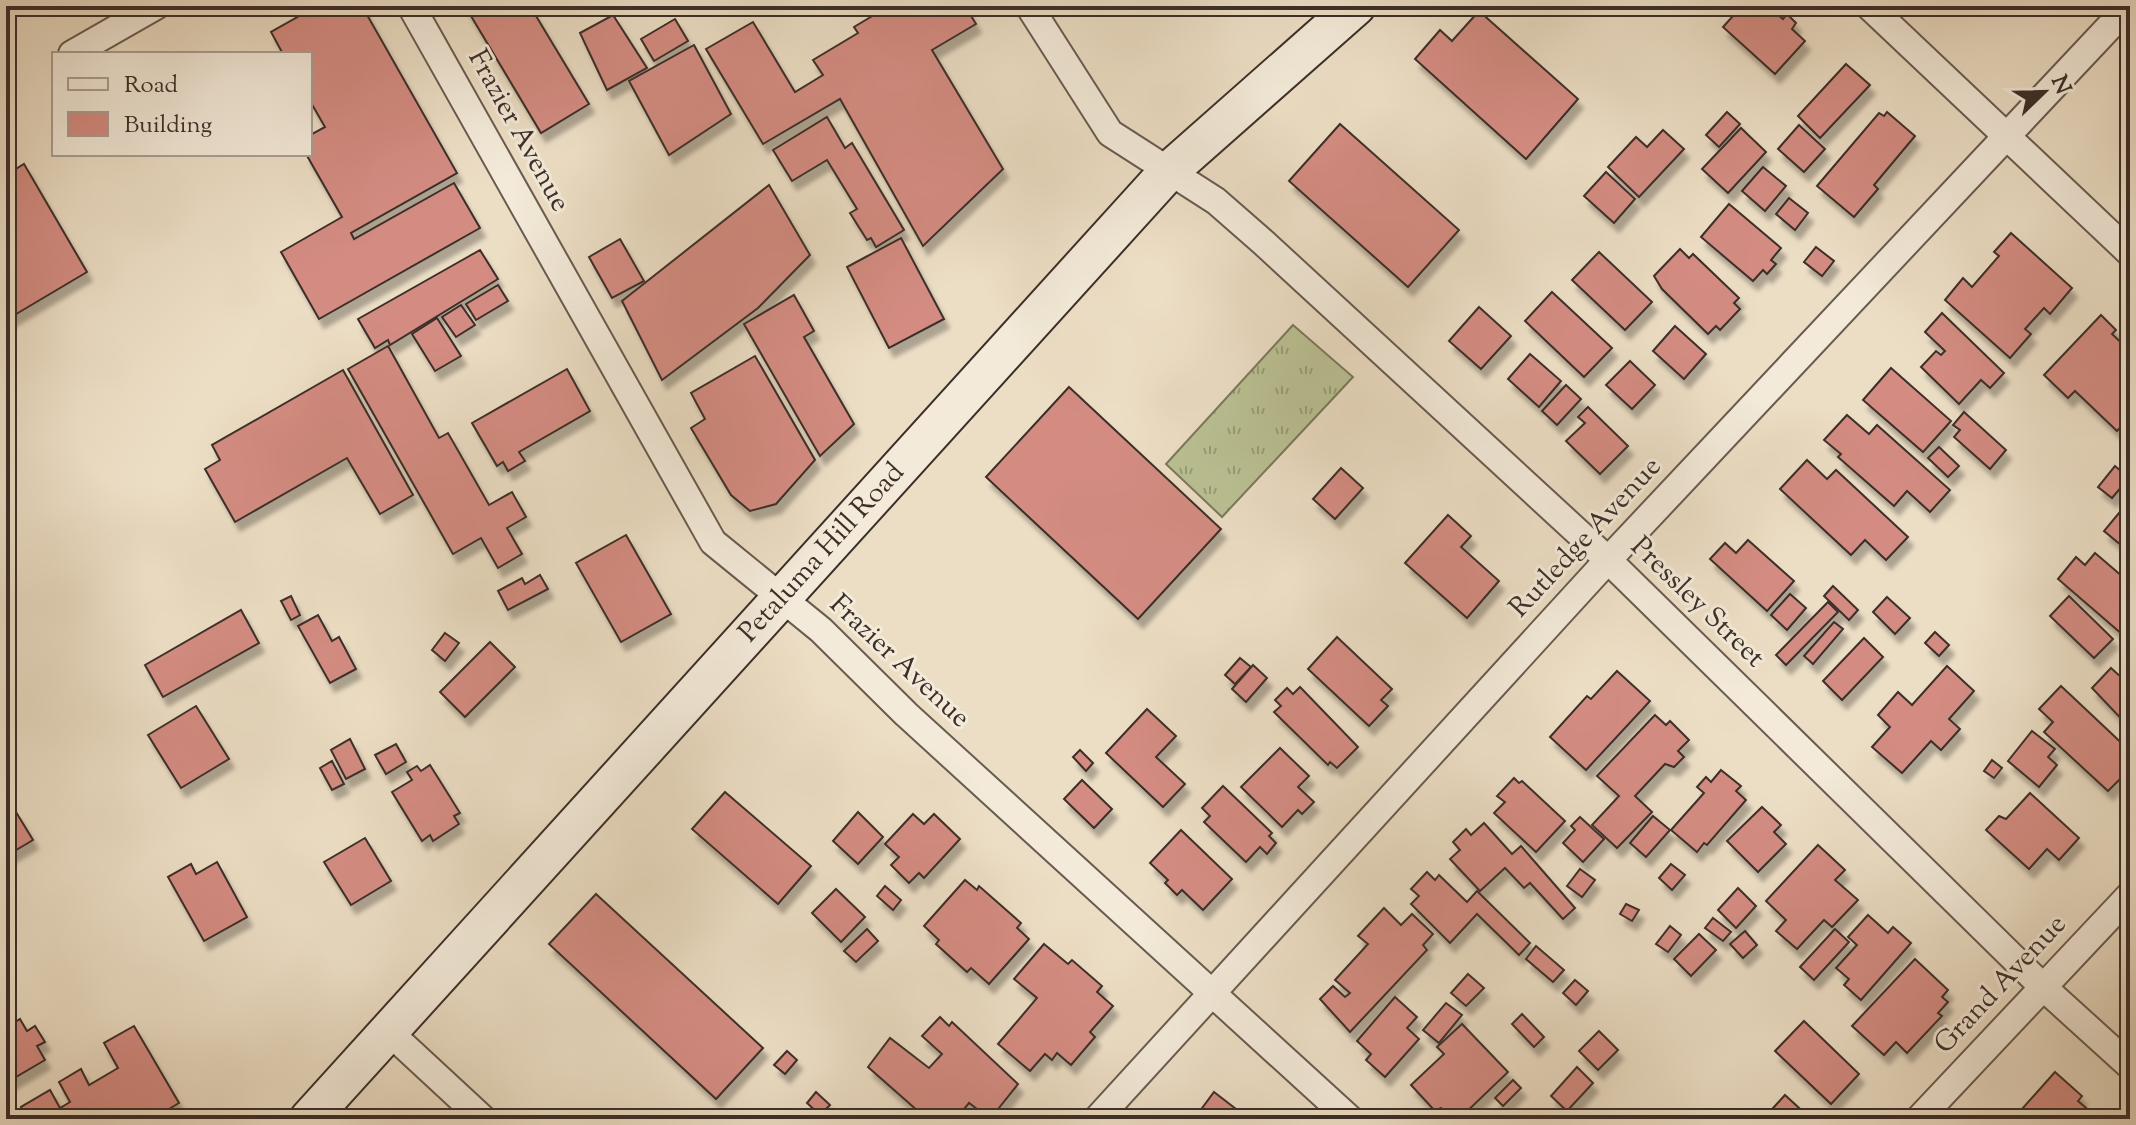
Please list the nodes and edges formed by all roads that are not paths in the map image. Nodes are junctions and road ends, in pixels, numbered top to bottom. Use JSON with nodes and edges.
{"nodes":[{"id":1,"x":156,"y":6,"type":"edge"},
{"id":2,"x":411,"y":6,"type":"edge"},
{"id":3,"x":1029,"y":6,"type":"edge"},
{"id":4,"x":1356,"y":6,"type":"edge"},
{"id":5,"x":1869,"y":6,"type":"edge"},
{"id":6,"x":2129,"y":6,"type":"edge"},
{"id":7,"x":76,"y":52,"type":"edge"},
{"id":8,"x":2007,"y":139,"type":"junction"},
{"id":9,"x":1167,"y":173,"type":"junction"},
{"id":10,"x":2130,"y":253,"type":"edge"},
{"id":11,"x":1608,"y":560,"type":"junction"},
{"id":12,"x":783,"y":598,"type":"junction"},
{"id":13,"x":2130,"y":895,"type":"edge"},
{"id":14,"x":2043,"y":987,"type":"junction"},
{"id":15,"x":1214,"y":994,"type":"junction"},
{"id":16,"x":388,"y":1031,"type":"junction"},
{"id":17,"x":2130,"y":1066,"type":"edge"},
{"id":18,"x":309,"y":1119,"type":"edge"},
{"id":19,"x":483,"y":1119,"type":"edge"},
{"id":20,"x":1097,"y":1119,"type":"edge"},
{"id":21,"x":1350,"y":1119,"type":"edge"},
{"id":22,"x":1919,"y":1119,"type":"edge"}],
"edges":[{"from":1,"to":7,"type":"street"},
{"from":2,"to":12,"type":"street","name":"Frazier Avenue"},
{"from":3,"to":9,"type":"street","name":"Pressley Street"},
{"from":4,"to":9,"type":"main road","name":"Petaluma Hill Road"},
{"from":5,"to":8,"type":"street"},
{"from":6,"to":8,"type":"street","name":"Rutledge Avenue"},
{"from":8,"to":10,"type":"street"},
{"from":8,"to":11,"type":"street","name":"Rutledge Avenue"},
{"from":9,"to":11,"type":"street","name":"Pressley Street"},
{"from":9,"to":12,"type":"main road","name":"Petaluma Hill Road"},
{"from":11,"to":14,"type":"street","name":"Pressley Street"},
{"from":11,"to":15,"type":"street","name":"Rutledge Avenue"},
{"from":12,"to":15,"type":"street","name":"Frazier Avenue"},
{"from":12,"to":16,"type":"main road","name":"Petaluma Hill Road"},
{"from":13,"to":14,"type":"street","name":"Grand Avenue"},
{"from":14,"to":17,"type":"street","name":"Pressley Street"},
{"from":14,"to":22,"type":"street","name":"Grand Avenue"},
{"from":15,"to":20,"type":"street","name":"Rutledge Avenue"},
{"from":15,"to":21,"type":"street","name":"Frazier Avenue"},
{"from":16,"to":18,"type":"main road","name":"Petaluma Hill Road"},
{"from":16,"to":19,"type":"street"}]}
